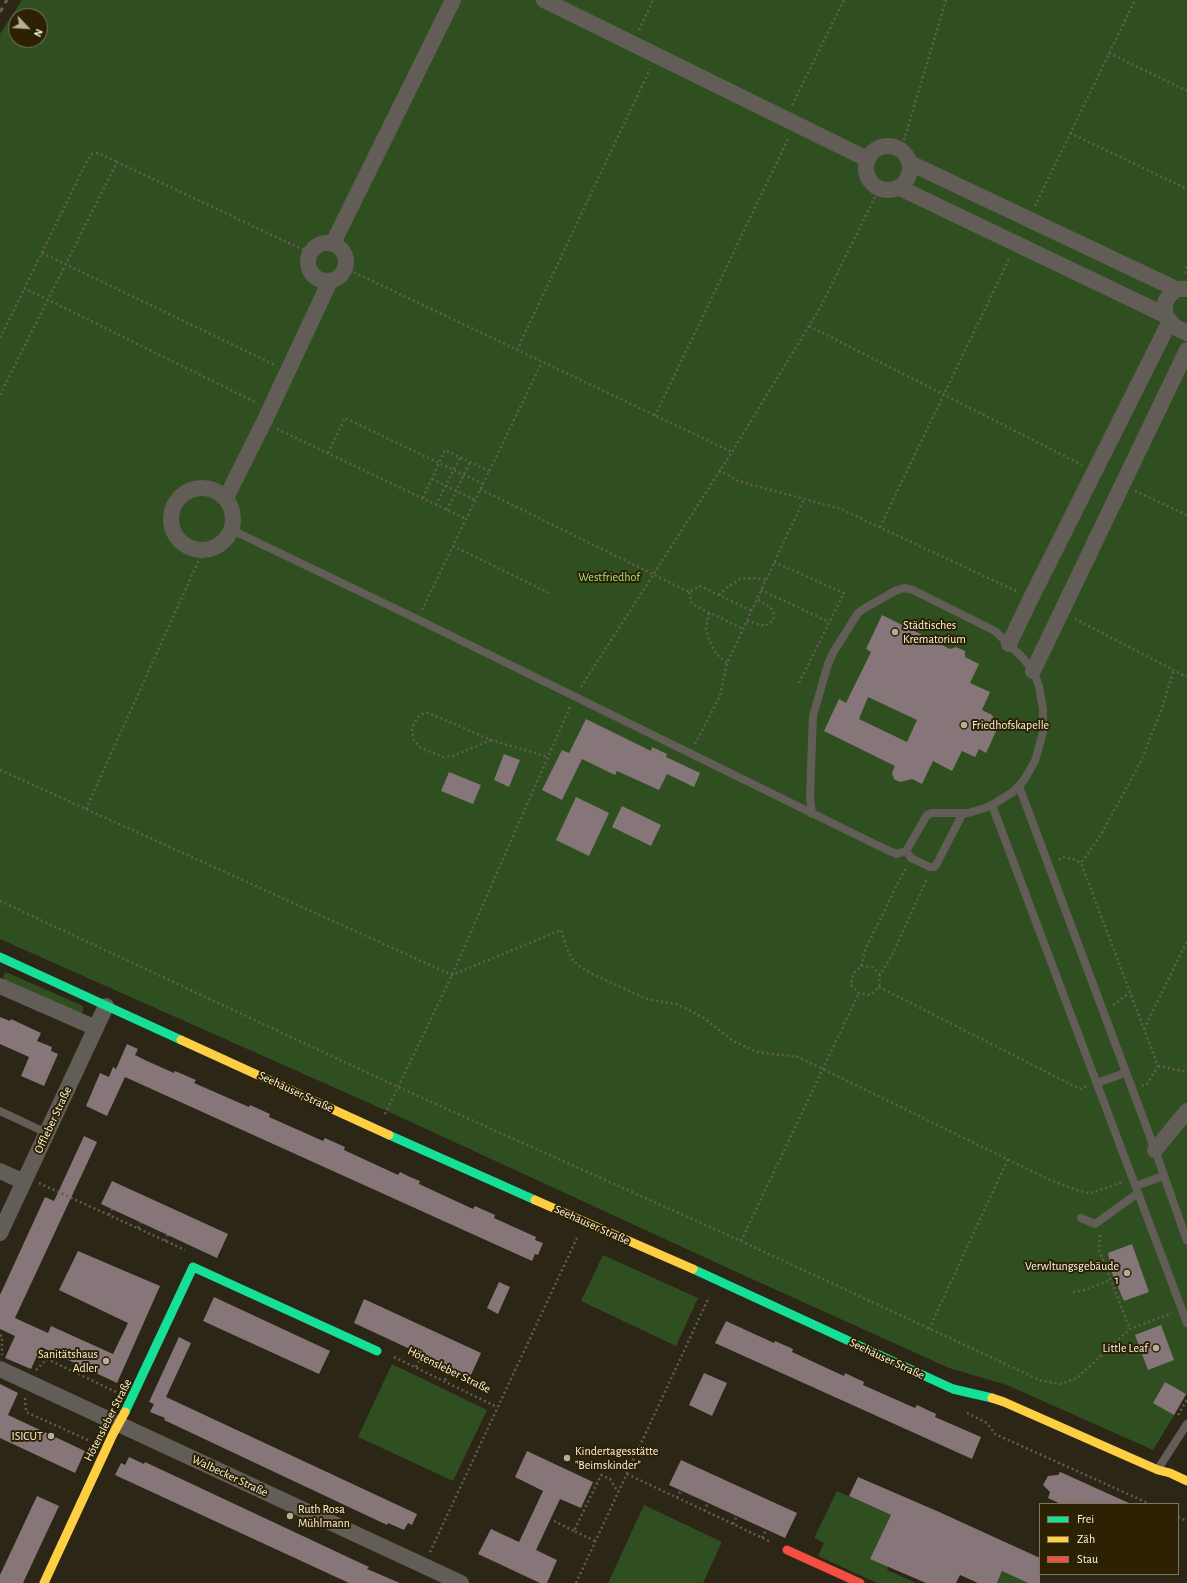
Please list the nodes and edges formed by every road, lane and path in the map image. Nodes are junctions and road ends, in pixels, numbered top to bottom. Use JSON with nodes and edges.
{"nodes":[{"id":1,"x":453,"y":0,"type":"edge"},
{"id":2,"x":544,"y":0,"type":"edge"},
{"id":3,"x":653,"y":0,"type":"edge"},
{"id":4,"x":844,"y":0,"type":"edge"},
{"id":5,"x":946,"y":0,"type":"edge"},
{"id":6,"x":1135,"y":0,"type":"edge"},
{"id":7,"x":642,"y":24,"type":"dead end"},
{"id":8,"x":1109,"y":54,"type":"junction"},
{"id":9,"x":656,"y":56,"type":"junction"},
{"id":10,"x":1187,"y":91,"type":"edge"},
{"id":11,"x":790,"y":121,"type":"junction"},
{"id":12,"x":1070,"y":133,"type":"junction"},
{"id":13,"x":901,"y":150,"type":"junction"},
{"id":14,"x":867,"y":159,"type":"junction"},
{"id":15,"x":117,"y":162,"type":"junction"},
{"id":16,"x":910,"y":163,"type":"junction"},
{"id":17,"x":900,"y":188,"type":"junction"},
{"id":18,"x":879,"y":189,"type":"junction"},
{"id":19,"x":1187,"y":189,"type":"edge"},
{"id":20,"x":1028,"y":219,"type":"junction"},
{"id":21,"x":1017,"y":243,"type":"junction"},
{"id":22,"x":333,"y":244,"type":"junction"},
{"id":23,"x":42,"y":253,"type":"junction"},
{"id":24,"x":310,"y":253,"type":"junction"},
{"id":25,"x":66,"y":264,"type":"junction"},
{"id":26,"x":345,"y":268,"type":"junction"},
{"id":27,"x":330,"y":281,"type":"junction"},
{"id":28,"x":24,"y":288,"type":"junction"},
{"id":29,"x":1182,"y":289,"type":"edge"},
{"id":30,"x":48,"y":300,"type":"junction"},
{"id":31,"x":1168,"y":318,"type":"junction"},
{"id":32,"x":809,"y":326,"type":"junction"},
{"id":33,"x":1187,"y":333,"type":"edge"},
{"id":34,"x":0,"y":338,"type":"edge"},
{"id":35,"x":516,"y":350,"type":"junction"},
{"id":36,"x":1187,"y":350,"type":"edge"},
{"id":37,"x":542,"y":362,"type":"junction"},
{"id":38,"x":288,"y":372,"type":"junction"},
{"id":39,"x":0,"y":394,"type":"edge"},
{"id":40,"x":945,"y":395,"type":"junction"},
{"id":41,"x":267,"y":416,"type":"junction"},
{"id":42,"x":655,"y":416,"type":"junction"},
{"id":43,"x":732,"y":452,"type":"junction"},
{"id":44,"x":328,"y":453,"type":"junction"},
{"id":45,"x":460,"y":457,"type":"junction"},
{"id":46,"x":470,"y":462,"type":"junction"},
{"id":47,"x":439,"y":463,"type":"junction"},
{"id":48,"x":453,"y":470,"type":"junction"},
{"id":49,"x":720,"y":470,"type":"junction"},
{"id":50,"x":489,"y":471,"type":"junction"},
{"id":51,"x":1095,"y":471,"type":"junction"},
{"id":52,"x":464,"y":475,"type":"junction"},
{"id":53,"x":432,"y":479,"type":"junction"},
{"id":54,"x":483,"y":484,"type":"junction"},
{"id":55,"x":1123,"y":485,"type":"junction"},
{"id":56,"x":446,"y":486,"type":"junction"},
{"id":57,"x":480,"y":489,"type":"junction"},
{"id":58,"x":456,"y":491,"type":"junction"},
{"id":59,"x":226,"y":498,"type":"junction"},
{"id":60,"x":422,"y":498,"type":"junction"},
{"id":61,"x":804,"y":499,"type":"junction"},
{"id":62,"x":475,"y":500,"type":"junction"},
{"id":63,"x":436,"y":505,"type":"junction"},
{"id":64,"x":447,"y":510,"type":"junction"},
{"id":65,"x":1187,"y":515,"type":"edge"},
{"id":66,"x":466,"y":519,"type":"junction"},
{"id":67,"x":880,"y":527,"type":"junction"},
{"id":68,"x":232,"y":530,"type":"junction"},
{"id":69,"x":453,"y":546,"type":"junction"},
{"id":70,"x":203,"y":551,"type":"junction"},
{"id":71,"x":774,"y":562,"type":"junction"},
{"id":72,"x":653,"y":576,"type":"junction"},
{"id":73,"x":766,"y":580,"type":"junction"},
{"id":74,"x":761,"y":590,"type":"junction"},
{"id":75,"x":689,"y":592,"type":"junction"},
{"id":76,"x":549,"y":593,"type":"dead end"},
{"id":77,"x":719,"y":596,"type":"junction"},
{"id":78,"x":1031,"y":598,"type":"junction"},
{"id":79,"x":757,"y":599,"type":"junction"},
{"id":80,"x":752,"y":611,"type":"junction"},
{"id":81,"x":1061,"y":612,"type":"junction"},
{"id":82,"x":709,"y":613,"type":"junction"},
{"id":83,"x":417,"y":619,"type":"junction"},
{"id":84,"x":747,"y":621,"type":"junction"},
{"id":85,"x":829,"y":622,"type":"junction"},
{"id":86,"x":743,"y":629,"type":"junction"},
{"id":87,"x":1010,"y":644,"type":"junction"},
{"id":88,"x":727,"y":663,"type":"junction"},
{"id":89,"x":1174,"y":670,"type":"junction"},
{"id":90,"x":1032,"y":671,"type":"junction"},
{"id":91,"x":1187,"y":677,"type":"edge"},
{"id":92,"x":799,"y":683,"type":"dead end"},
{"id":93,"x":575,"y":696,"type":"junction"},
{"id":94,"x":491,"y":740,"type":"junction"},
{"id":95,"x":691,"y":754,"type":"junction"},
{"id":96,"x":548,"y":757,"type":"junction"},
{"id":97,"x":0,"y":770,"type":"edge"},
{"id":98,"x":1019,"y":786,"type":"junction"},
{"id":99,"x":992,"y":805,"type":"junction"},
{"id":100,"x":86,"y":809,"type":"junction"},
{"id":101,"x":963,"y":813,"type":"junction"},
{"id":102,"x":812,"y":814,"type":"junction"},
{"id":103,"x":909,"y":854,"type":"junction"},
{"id":104,"x":1081,"y":863,"type":"junction"},
{"id":105,"x":1048,"y":864,"type":"junction"},
{"id":106,"x":933,"y":868,"type":"junction"},
{"id":107,"x":0,"y":901,"type":"edge"},
{"id":108,"x":1187,"y":941,"type":"edge"},
{"id":109,"x":0,"y":957,"type":"edge"},
{"id":110,"x":860,"y":966,"type":"junction"},
{"id":111,"x":452,"y":975,"type":"junction"},
{"id":112,"x":880,"y":975,"type":"junction"},
{"id":113,"x":0,"y":986,"type":"edge"},
{"id":114,"x":879,"y":986,"type":"junction"},
{"id":115,"x":1130,"y":992,"type":"junction"},
{"id":116,"x":859,"y":994,"type":"junction"},
{"id":117,"x":106,"y":1006,"type":"junction"},
{"id":118,"x":1103,"y":1013,"type":"junction"},
{"id":119,"x":96,"y":1028,"type":"junction"},
{"id":120,"x":1144,"y":1029,"type":"junction"},
{"id":121,"x":1158,"y":1066,"type":"junction"},
{"id":122,"x":823,"y":1068,"type":"junction"},
{"id":123,"x":1187,"y":1072,"type":"edge"},
{"id":124,"x":1125,"y":1073,"type":"junction"},
{"id":125,"x":1097,"y":1083,"type":"junction"},
{"id":126,"x":398,"y":1087,"type":"junction"},
{"id":127,"x":1132,"y":1090,"type":"junction"},
{"id":128,"x":392,"y":1100,"type":"dead end"},
{"id":129,"x":0,"y":1111,"type":"edge"},
{"id":130,"x":1187,"y":1111,"type":"edge"},
{"id":131,"x":47,"y":1133,"type":"junction"},
{"id":132,"x":1155,"y":1150,"type":"junction"},
{"id":133,"x":1008,"y":1159,"type":"junction"},
{"id":134,"x":0,"y":1171,"type":"edge"},
{"id":135,"x":1163,"y":1176,"type":"junction"},
{"id":136,"x":25,"y":1180,"type":"junction"},
{"id":137,"x":1136,"y":1186,"type":"junction"},
{"id":138,"x":112,"y":1209,"type":"dead end"},
{"id":139,"x":109,"y":1215,"type":"junction"},
{"id":140,"x":1081,"y":1218,"type":"dead end"},
{"id":141,"x":141,"y":1223,"type":"dead end"},
{"id":142,"x":1095,"y":1224,"type":"junction"},
{"id":143,"x":138,"y":1228,"type":"junction"},
{"id":144,"x":0,"y":1233,"type":"edge"},
{"id":145,"x":168,"y":1235,"type":"dead end"},
{"id":146,"x":577,"y":1238,"type":"dead end"},
{"id":147,"x":166,"y":1241,"type":"junction"},
{"id":148,"x":741,"y":1241,"type":"junction"},
{"id":149,"x":1187,"y":1241,"type":"edge"},
{"id":150,"x":193,"y":1267,"type":"junction"},
{"id":151,"x":1111,"y":1280,"type":"junction"},
{"id":152,"x":1073,"y":1292,"type":"dead end"},
{"id":153,"x":708,"y":1298,"type":"dead end"},
{"id":154,"x":1182,"y":1310,"type":"junction"},
{"id":155,"x":1187,"y":1323,"type":"edge"},
{"id":156,"x":929,"y":1329,"type":"junction"},
{"id":157,"x":1130,"y":1329,"type":"junction"},
{"id":158,"x":0,"y":1335,"type":"edge"},
{"id":159,"x":377,"y":1351,"type":"joint"},
{"id":160,"x":422,"y":1354,"type":"dead end"},
{"id":161,"x":1,"y":1363,"type":"edge"},
{"id":162,"x":416,"y":1367,"type":"junction"},
{"id":163,"x":451,"y":1368,"type":"dead end"},
{"id":164,"x":33,"y":1372,"type":"dead end"},
{"id":165,"x":445,"y":1380,"type":"junction"},
{"id":166,"x":24,"y":1392,"type":"dead end"},
{"id":167,"x":122,"y":1394,"type":"dead end"},
{"id":168,"x":497,"y":1407,"type":"junction"},
{"id":169,"x":118,"y":1423,"type":"junction"},
{"id":170,"x":987,"y":1423,"type":"dead end"},
{"id":171,"x":1187,"y":1424,"type":"edge"},
{"id":172,"x":91,"y":1442,"type":"dead end"},
{"id":173,"x":1158,"y":1470,"type":"junction"},
{"id":174,"x":627,"y":1474,"type":"junction"},
{"id":175,"x":1187,"y":1480,"type":"edge"},
{"id":176,"x":681,"y":1490,"type":"dead end"},
{"id":177,"x":618,"y":1492,"type":"junction"},
{"id":178,"x":677,"y":1498,"type":"junction"},
{"id":179,"x":708,"y":1503,"type":"dead end"},
{"id":180,"x":1148,"y":1503,"type":"edge"},
{"id":181,"x":704,"y":1511,"type":"junction"},
{"id":182,"x":737,"y":1516,"type":"dead end"},
{"id":183,"x":554,"y":1521,"type":"dead end"},
{"id":184,"x":733,"y":1524,"type":"junction"},
{"id":185,"x":766,"y":1530,"type":"dead end"},
{"id":186,"x":574,"y":1531,"type":"junction"},
{"id":187,"x":762,"y":1538,"type":"junction"},
{"id":188,"x":435,"y":1541,"type":"dead end"},
{"id":189,"x":595,"y":1541,"type":"junction"},
{"id":190,"x":787,"y":1550,"type":"joint"},
{"id":191,"x":44,"y":1583,"type":"edge"},
{"id":192,"x":461,"y":1583,"type":"edge"},
{"id":193,"x":576,"y":1583,"type":"edge"},
{"id":194,"x":860,"y":1583,"type":"edge"}],
"edges":[{"from":1,"to":22,"type":"street"},
{"from":2,"to":9,"type":"street"},
{"from":3,"to":7,"type":"path"},
{"from":4,"to":11,"type":"path"},
{"from":5,"to":13,"type":"path"},
{"from":6,"to":8,"type":"path"},
{"from":8,"to":10,"type":"path"},
{"from":8,"to":12,"type":"path"},
{"from":9,"to":11,"type":"street"},
{"from":9,"to":35,"type":"path"},
{"from":11,"to":14,"type":"street"},
{"from":11,"to":42,"type":"path"},
{"from":12,"to":19,"type":"path"},
{"from":12,"to":20,"type":"path"},
{"from":13,"to":14,"type":"street"},
{"from":13,"to":16,"type":"street"},
{"from":14,"to":18,"type":"street"},
{"from":15,"to":23,"type":"path"},
{"from":15,"to":24,"type":"path"},
{"from":15,"to":25,"type":"path"},
{"from":16,"to":17,"type":"street"},
{"from":16,"to":20,"type":"street"},
{"from":17,"to":18,"type":"street"},
{"from":17,"to":21,"type":"street"},
{"from":18,"to":32,"type":"path"},
{"from":20,"to":29,"type":"street"},
{"from":21,"to":31,"type":"street"},
{"from":21,"to":40,"type":"path"},
{"from":22,"to":24,"type":"street"},
{"from":22,"to":26,"type":"street"},
{"from":23,"to":25,"type":"path"},
{"from":23,"to":28,"type":"path"},
{"from":24,"to":27,"type":"street"},
{"from":25,"to":30,"type":"path"},
{"from":25,"to":38,"type":"path"},
{"from":26,"to":27,"type":"street"},
{"from":26,"to":35,"type":"path"},
{"from":27,"to":38,"type":"street"},
{"from":28,"to":30,"type":"path"},
{"from":28,"to":34,"type":"path"},
{"from":29,"to":31,"type":"street"},
{"from":30,"to":39,"type":"path"},
{"from":30,"to":41,"type":"path"},
{"from":31,"to":33,"type":"street"},
{"from":31,"to":51,"type":"street"},
{"from":32,"to":40,"type":"path"},
{"from":32,"to":43,"type":"path"},
{"from":35,"to":37,"type":"path"},
{"from":36,"to":55,"type":"street"},
{"from":37,"to":42,"type":"path"},
{"from":37,"to":50,"type":"path"},
{"from":38,"to":41,"type":"street"},
{"from":40,"to":51,"type":"path"},
{"from":40,"to":67,"type":"path"},
{"from":41,"to":44,"type":"path"},
{"from":41,"to":59,"type":"street"},
{"from":42,"to":43,"type":"path"},
{"from":43,"to":49,"type":"path"},
{"from":44,"to":47,"type":"path"},
{"from":44,"to":60,"type":"path"},
{"from":45,"to":46,"type":"path"},
{"from":45,"to":47,"type":"path"},
{"from":45,"to":48,"type":"path"},
{"from":46,"to":50,"type":"path"},
{"from":46,"to":52,"type":"path"},
{"from":47,"to":48,"type":"path"},
{"from":47,"to":53,"type":"path"},
{"from":48,"to":52,"type":"path"},
{"from":48,"to":56,"type":"path"},
{"from":49,"to":61,"type":"path"},
{"from":49,"to":72,"type":"path"},
{"from":50,"to":54,"type":"path"},
{"from":51,"to":78,"type":"street"},
{"from":52,"to":54,"type":"path"},
{"from":52,"to":58,"type":"path"},
{"from":53,"to":56,"type":"path"},
{"from":53,"to":60,"type":"path"},
{"from":54,"to":57,"type":"path"},
{"from":55,"to":65,"type":"path"},
{"from":55,"to":81,"type":"street"},
{"from":56,"to":58,"type":"path"},
{"from":56,"to":63,"type":"path"},
{"from":57,"to":62,"type":"path"},
{"from":57,"to":72,"type":"path"},
{"from":58,"to":62,"type":"path"},
{"from":58,"to":64,"type":"path"},
{"from":59,"to":68,"type":"street"},
{"from":59,"to":70,"type":"street"},
{"from":60,"to":63,"type":"path"},
{"from":61,"to":67,"type":"path"},
{"from":61,"to":71,"type":"path"},
{"from":62,"to":66,"type":"path"},
{"from":63,"to":64,"type":"path"},
{"from":64,"to":66,"type":"path"},
{"from":66,"to":69,"type":"path"},
{"from":67,"to":78,"type":"path"},
{"from":68,"to":70,"type":"street"},
{"from":68,"to":83,"type":"lane"},
{"from":69,"to":76,"type":"path"},
{"from":69,"to":83,"type":"path"},
{"from":70,"to":100,"type":"path"},
{"from":71,"to":73,"type":"path"},
{"from":71,"to":85,"type":"path"},
{"from":72,"to":75,"type":"path"},
{"from":72,"to":93,"type":"path"},
{"from":73,"to":74,"type":"path"},
{"from":73,"to":77,"type":"path"},
{"from":74,"to":79,"type":"path"},
{"from":74,"to":85,"type":"path"},
{"from":75,"to":77,"type":"path"},
{"from":75,"to":82,"type":"path"},
{"from":77,"to":80,"type":"path"},
{"from":78,"to":87,"type":"street"},
{"from":79,"to":80,"type":"path"},
{"from":79,"to":84,"type":"path"},
{"from":80,"to":84,"type":"path"},
{"from":81,"to":89,"type":"path"},
{"from":81,"to":90,"type":"street"},
{"from":82,"to":86,"type":"path"},
{"from":82,"to":88,"type":"path"},
{"from":83,"to":93,"type":"lane"},
{"from":84,"to":86,"type":"path"},
{"from":85,"to":92,"type":"path"},
{"from":86,"to":88,"type":"path"},
{"from":87,"to":90,"type":"lane"},
{"from":87,"to":102,"type":"lane"},
{"from":88,"to":95,"type":"path"},
{"from":89,"to":91,"type":"path"},
{"from":89,"to":104,"type":"path"},
{"from":90,"to":98,"type":"lane"},
{"from":93,"to":95,"type":"lane"},
{"from":93,"to":96,"type":"path"},
{"from":94,"to":94,"type":"path"},
{"from":94,"to":96,"type":"path"},
{"from":95,"to":102,"type":"lane"},
{"from":96,"to":111,"type":"path"},
{"from":97,"to":100,"type":"path"},
{"from":98,"to":99,"type":"lane"},
{"from":98,"to":105,"type":"lane"},
{"from":99,"to":101,"type":"lane"},
{"from":99,"to":125,"type":"lane"},
{"from":100,"to":111,"type":"path"},
{"from":101,"to":103,"type":"lane"},
{"from":101,"to":106,"type":"lane"},
{"from":102,"to":103,"type":"lane"},
{"from":103,"to":106,"type":"lane"},
{"from":103,"to":110,"type":"path"},
{"from":104,"to":105,"type":"path"},
{"from":104,"to":115,"type":"path"},
{"from":105,"to":118,"type":"lane"},
{"from":106,"to":112,"type":"path"},
{"from":107,"to":126,"type":"path"},
{"from":108,"to":120,"type":"path"},
{"from":109,"to":117,"type":"street","name":"Seehäuser Straße"},
{"from":110,"to":112,"type":"path"},
{"from":110,"to":116,"type":"path"},
{"from":111,"to":122,"type":"path"},
{"from":111,"to":126,"type":"path"},
{"from":112,"to":114,"type":"path"},
{"from":113,"to":119,"type":"street"},
{"from":114,"to":116,"type":"path"},
{"from":114,"to":125,"type":"path"},
{"from":115,"to":118,"type":"path"},
{"from":115,"to":120,"type":"path"},
{"from":116,"to":122,"type":"path"},
{"from":117,"to":119,"type":"street","name":"Offleber Straße"},
{"from":117,"to":173,"type":"street","name":"Seehäuser Straße"},
{"from":118,"to":124,"type":"lane"},
{"from":119,"to":131,"type":"street","name":"Offleber Straße"},
{"from":120,"to":121,"type":"path"},
{"from":121,"to":123,"type":"path"},
{"from":121,"to":127,"type":"path"},
{"from":122,"to":133,"type":"path"},
{"from":122,"to":148,"type":"path"},
{"from":124,"to":125,"type":"lane"},
{"from":124,"to":127,"type":"lane"},
{"from":125,"to":137,"type":"lane"},
{"from":126,"to":128,"type":"path"},
{"from":126,"to":148,"type":"path"},
{"from":127,"to":132,"type":"lane"},
{"from":129,"to":131,"type":"lane"},
{"from":130,"to":132,"type":"street"},
{"from":131,"to":136,"type":"street","name":"Offleber Straße"},
{"from":132,"to":135,"type":"lane"},
{"from":133,"to":137,"type":"path"},
{"from":133,"to":156,"type":"path"},
{"from":134,"to":136,"type":"street"},
{"from":135,"to":137,"type":"lane"},
{"from":135,"to":149,"type":"lane"},
{"from":136,"to":139,"type":"path"},
{"from":136,"to":144,"type":"street","name":"Offleber Straße"},
{"from":137,"to":142,"type":"lane"},
{"from":137,"to":154,"type":"lane"},
{"from":138,"to":139,"type":"path"},
{"from":139,"to":143,"type":"path"},
{"from":140,"to":142,"type":"lane"},
{"from":141,"to":143,"type":"path"},
{"from":142,"to":151,"type":"path"},
{"from":143,"to":147,"type":"path"},
{"from":145,"to":147,"type":"path"},
{"from":146,"to":168,"type":"path"},
{"from":147,"to":150,"type":"path"},
{"from":148,"to":156,"type":"path"},
{"from":150,"to":159,"type":"street"},
{"from":150,"to":169,"type":"street","name":"Hötensleber Straße"},
{"from":151,"to":152,"type":"path"},
{"from":151,"to":157,"type":"path"},
{"from":153,"to":174,"type":"path"},
{"from":154,"to":155,"type":"lane"},
{"from":154,"to":157,"type":"path"},
{"from":156,"to":157,"type":"path"},
{"from":158,"to":161,"type":"path"},
{"from":159,"to":162,"type":"path","name":"Hötensleber Straße"},
{"from":160,"to":162,"type":"path"},
{"from":161,"to":169,"type":"street","name":"Walbecker Straße"},
{"from":162,"to":165,"type":"path","name":"Hötensleber Straße"},
{"from":163,"to":165,"type":"path"},
{"from":164,"to":167,"type":"path"},
{"from":165,"to":168,"type":"path","name":"Hötensleber Straße"},
{"from":166,"to":172,"type":"path"},
{"from":168,"to":188,"type":"path"},
{"from":169,"to":191,"type":"street","name":"Hötensleber Straße"},
{"from":169,"to":192,"type":"street","name":"Walbecker Straße"},
{"from":170,"to":180,"type":"path"},
{"from":171,"to":173,"type":"lane"},
{"from":173,"to":175,"type":"street","name":"Seehäuser Straße"},
{"from":174,"to":177,"type":"path"},
{"from":174,"to":178,"type":"path"},
{"from":176,"to":178,"type":"path"},
{"from":177,"to":186,"type":"path"},
{"from":177,"to":189,"type":"path"},
{"from":178,"to":181,"type":"path"},
{"from":179,"to":181,"type":"path"},
{"from":181,"to":184,"type":"path"},
{"from":182,"to":184,"type":"path"},
{"from":183,"to":186,"type":"path"},
{"from":184,"to":187,"type":"path"},
{"from":185,"to":187,"type":"path"},
{"from":186,"to":189,"type":"path"},
{"from":187,"to":190,"type":"path"},
{"from":189,"to":193,"type":"path"},
{"from":190,"to":194,"type":"street"}]}
